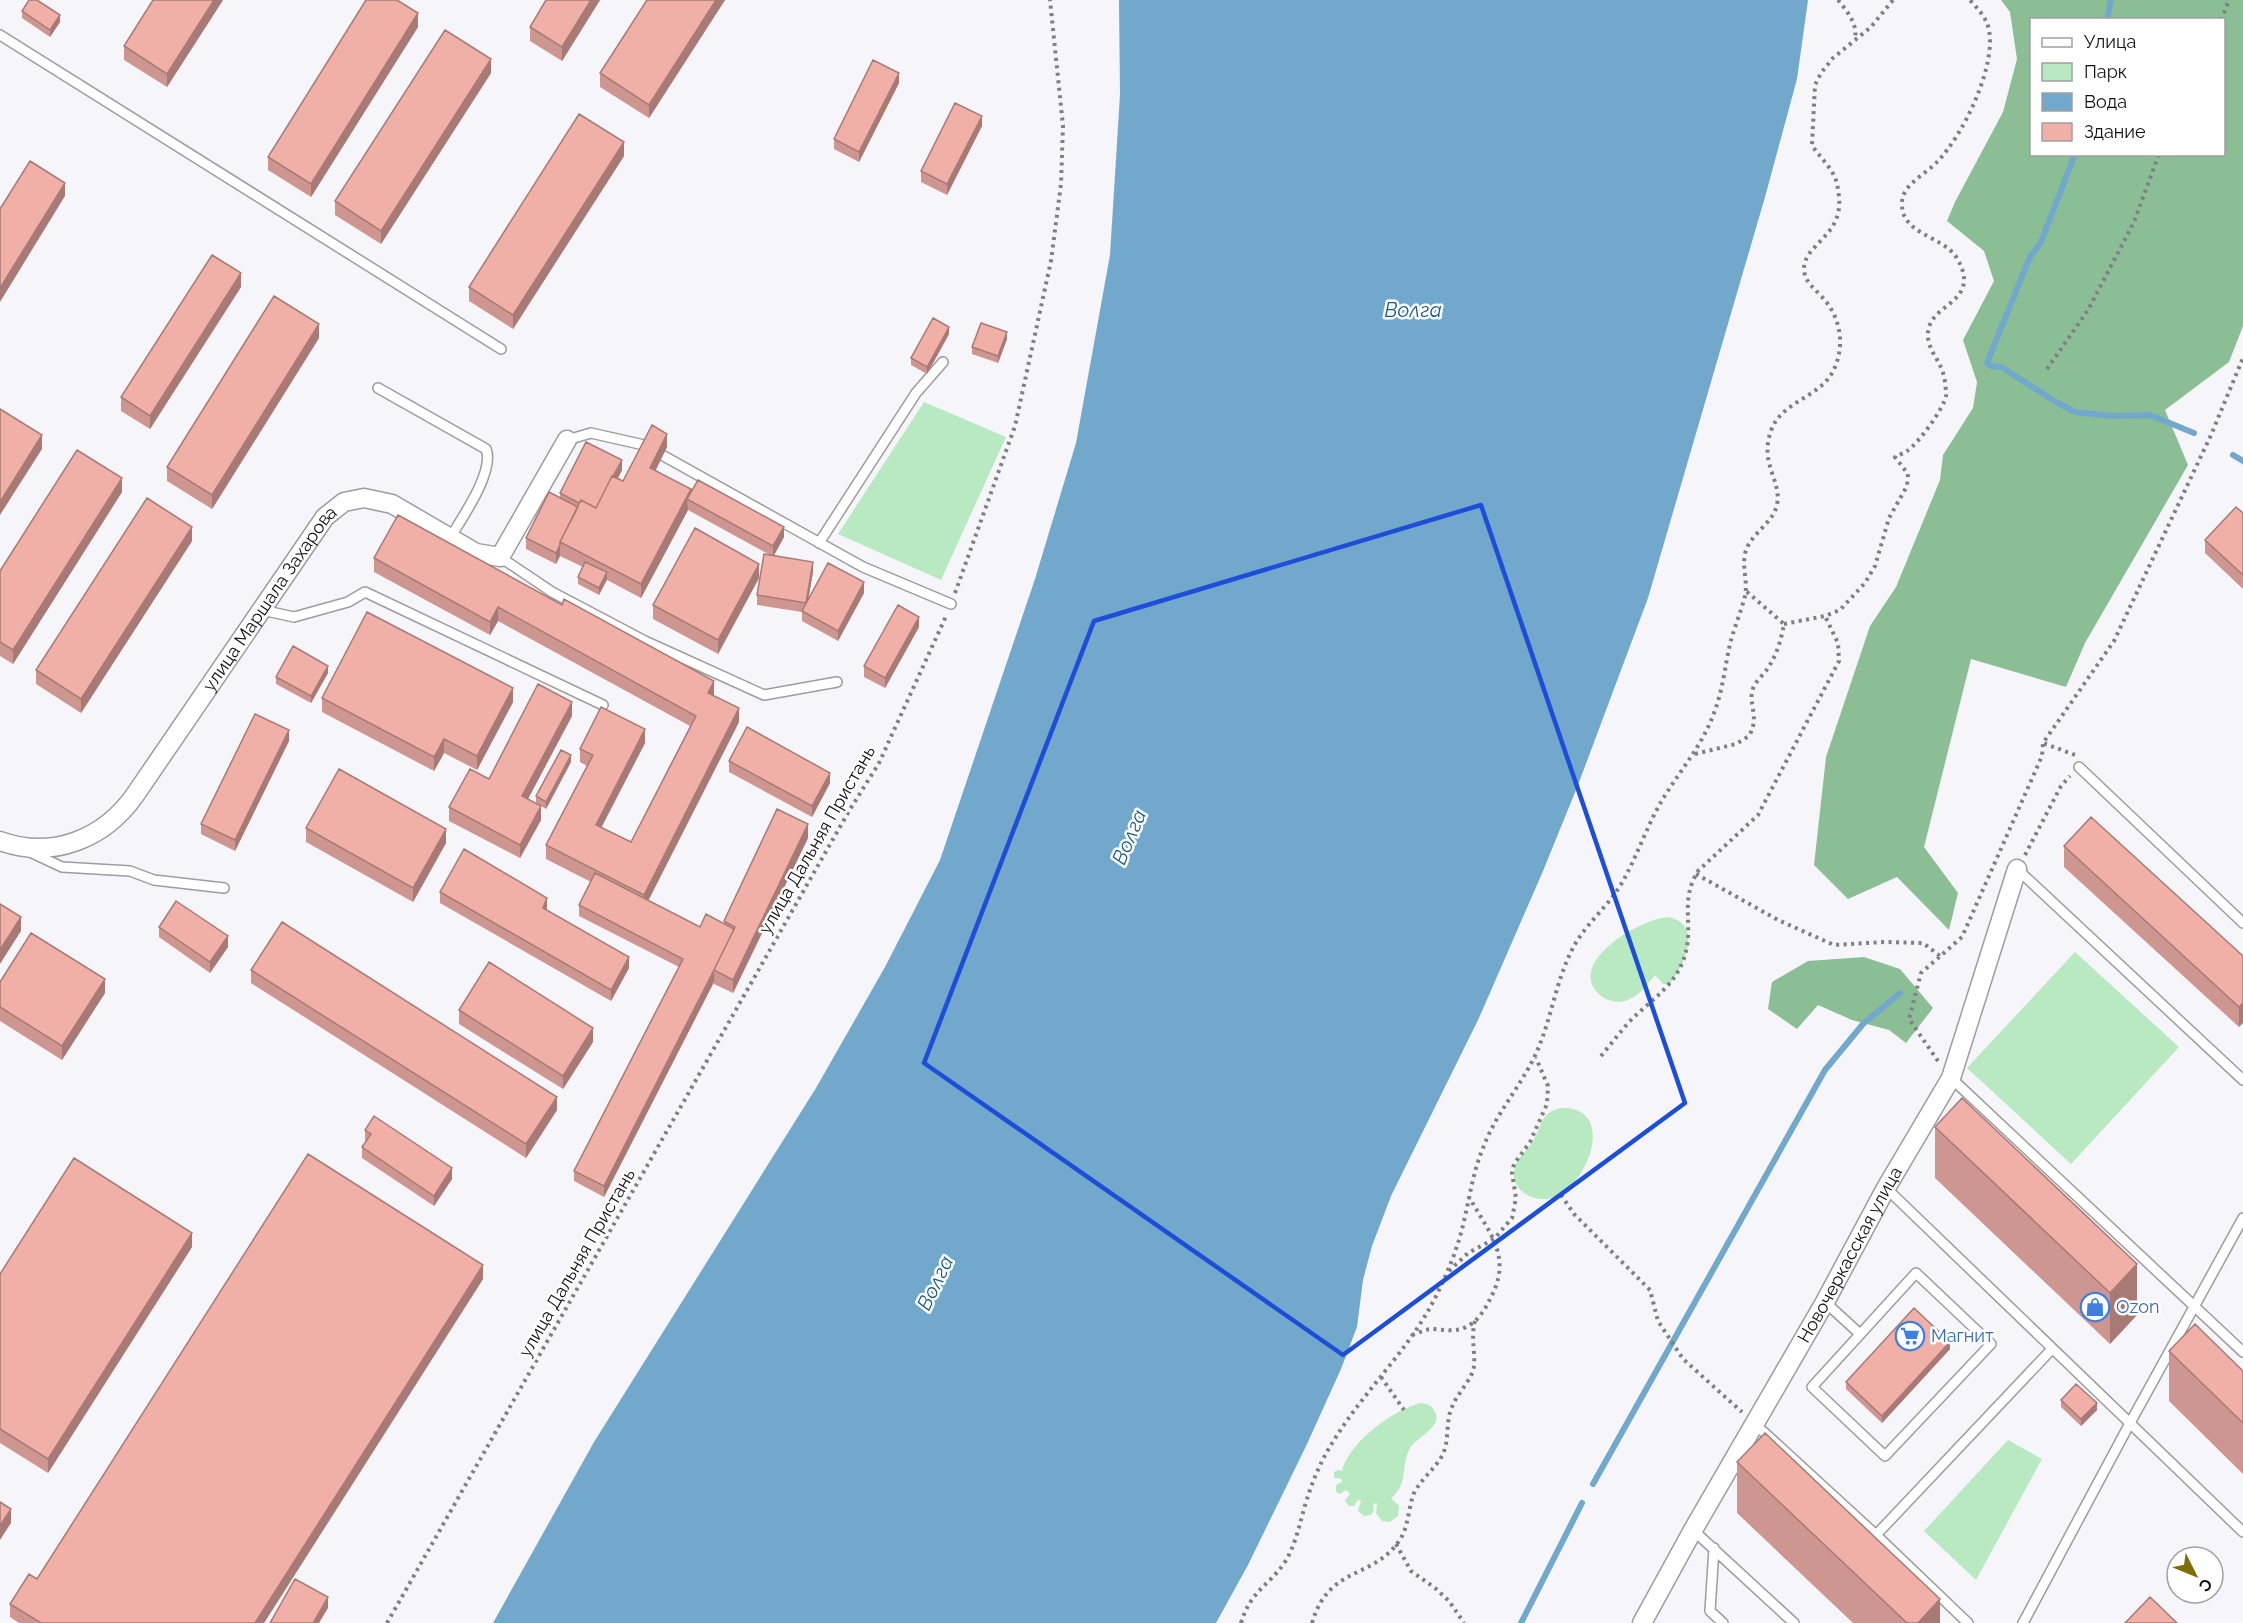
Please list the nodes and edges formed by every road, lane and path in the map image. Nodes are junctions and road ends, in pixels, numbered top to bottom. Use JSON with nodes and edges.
{"nodes":[{"id":1,"x":1050,"y":0,"type":"edge"},
{"id":2,"x":1838,"y":0,"type":"edge"},
{"id":3,"x":1893,"y":0,"type":"edge"},
{"id":4,"x":1970,"y":0,"type":"edge"},
{"id":5,"x":2229,"y":0,"type":"edge"},
{"id":6,"x":2222,"y":18,"type":"edge"},
{"id":7,"x":0,"y":35,"type":"edge"},
{"id":8,"x":1855,"y":40,"type":"junction"},
{"id":9,"x":2158,"y":156,"type":"edge"},
{"id":10,"x":501,"y":349,"type":"dead end"},
{"id":11,"x":2243,"y":358,"type":"edge"},
{"id":12,"x":943,"y":362,"type":"dead end"},
{"id":13,"x":2047,"y":369,"type":"dead end"},
{"id":14,"x":378,"y":388,"type":"dead end"},
{"id":15,"x":567,"y":440,"type":"joint"},
{"id":16,"x":450,"y":537,"type":"junction"},
{"id":17,"x":819,"y":543,"type":"junction"},
{"id":18,"x":500,"y":557,"type":"junction"},
{"id":19,"x":1746,"y":591,"type":"junction"},
{"id":20,"x":951,"y":604,"type":"junction"},
{"id":21,"x":262,"y":610,"type":"junction"},
{"id":22,"x":1825,"y":616,"type":"junction"},
{"id":23,"x":1784,"y":624,"type":"junction"},
{"id":24,"x":837,"y":682,"type":"dead end"},
{"id":25,"x":603,"y":705,"type":"edge"},
{"id":26,"x":2043,"y":742,"type":"junction"},
{"id":27,"x":1695,"y":754,"type":"junction"},
{"id":28,"x":2079,"y":767,"type":"junction"},
{"id":29,"x":9,"y":843,"type":"edge"},
{"id":30,"x":2018,"y":869,"type":"junction"},
{"id":31,"x":1696,"y":874,"type":"junction"},
{"id":32,"x":224,"y":888,"type":"dead end"},
{"id":33,"x":2243,"y":923,"type":"edge"},
{"id":34,"x":1940,"y":956,"type":"junction"},
{"id":35,"x":1601,"y":1056,"type":"dead end"},
{"id":36,"x":1535,"y":1057,"type":"junction"},
{"id":37,"x":1951,"y":1078,"type":"junction"},
{"id":38,"x":2243,"y":1080,"type":"edge"},
{"id":39,"x":1886,"y":1188,"type":"junction"},
{"id":40,"x":1561,"y":1195,"type":"dead end"},
{"id":41,"x":1469,"y":1196,"type":"junction"},
{"id":42,"x":2243,"y":1218,"type":"edge"},
{"id":43,"x":1494,"y":1239,"type":"junction"},
{"id":44,"x":1446,"y":1273,"type":"junction"},
{"id":45,"x":1825,"y":1302,"type":"junction"},
{"id":46,"x":2195,"y":1307,"type":"junction"},
{"id":47,"x":1475,"y":1321,"type":"junction"},
{"id":48,"x":1860,"y":1334,"type":"junction"},
{"id":49,"x":1412,"y":1335,"type":"junction"},
{"id":50,"x":2052,"y":1349,"type":"junction"},
{"id":51,"x":2243,"y":1352,"type":"edge"},
{"id":52,"x":1381,"y":1377,"type":"junction"},
{"id":53,"x":1404,"y":1410,"type":"dead end"},
{"id":54,"x":2130,"y":1423,"type":"junction"},
{"id":55,"x":1756,"y":1425,"type":"junction"},
{"id":56,"x":1693,"y":1530,"type":"junction"},
{"id":57,"x":2243,"y":1532,"type":"edge"},
{"id":58,"x":1876,"y":1535,"type":"junction"},
{"id":59,"x":1396,"y":1544,"type":"junction"},
{"id":60,"x":1714,"y":1548,"type":"junction"},
{"id":61,"x":387,"y":1623,"type":"edge"},
{"id":62,"x":1241,"y":1623,"type":"edge"},
{"id":63,"x":1311,"y":1623,"type":"edge"},
{"id":64,"x":1464,"y":1623,"type":"edge"},
{"id":65,"x":1642,"y":1623,"type":"edge"},
{"id":66,"x":1723,"y":1623,"type":"edge"},
{"id":67,"x":1794,"y":1623,"type":"edge"},
{"id":68,"x":1968,"y":1623,"type":"edge"},
{"id":69,"x":2023,"y":1623,"type":"edge"}],
"edges":[{"from":1,"to":20,"type":"path","name":"улица Дальняя Пристань"},
{"from":2,"to":8,"type":"path"},
{"from":3,"to":8,"type":"path"},
{"from":4,"to":22,"type":"path"},
{"from":5,"to":6,"type":"path"},
{"from":7,"to":10,"type":"lane"},
{"from":8,"to":19,"type":"path"},
{"from":9,"to":13,"type":"path"},
{"from":11,"to":26,"type":"path"},
{"from":12,"to":17,"type":"lane"},
{"from":14,"to":16,"type":"lane"},
{"from":15,"to":17,"type":"lane"},
{"from":15,"to":18,"type":"street"},
{"from":16,"to":18,"type":"street","name":"улица Маршала Захарова"},
{"from":16,"to":21,"type":"street","name":"улица Маршала Захарова"},
{"from":17,"to":20,"type":"lane"},
{"from":18,"to":24,"type":"lane"},
{"from":19,"to":23,"type":"path"},
{"from":19,"to":27,"type":"path"},
{"from":20,"to":61,"type":"path","name":"улица Дальняя Пристань"},
{"from":21,"to":25,"type":"lane"},
{"from":21,"to":29,"type":"street","name":"улица Маршала Захарова"},
{"from":22,"to":23,"type":"path"},
{"from":22,"to":31,"type":"path"},
{"from":23,"to":27,"type":"path"},
{"from":26,"to":28,"type":"path"},
{"from":26,"to":34,"type":"path"},
{"from":27,"to":36,"type":"path"},
{"from":28,"to":30,"type":"path"},
{"from":28,"to":33,"type":"lane"},
{"from":29,"to":32,"type":"lane"},
{"from":30,"to":37,"type":"street","name":"Новочеркасская улица"},
{"from":30,"to":38,"type":"lane"},
{"from":31,"to":34,"type":"path"},
{"from":31,"to":35,"type":"path"},
{"from":34,"to":37,"type":"path"},
{"from":36,"to":41,"type":"path"},
{"from":36,"to":43,"type":"path"},
{"from":37,"to":39,"type":"street","name":"Новочеркасская улица"},
{"from":37,"to":46,"type":"lane"},
{"from":39,"to":45,"type":"street","name":"Новочеркасская улица"},
{"from":39,"to":50,"type":"lane"},
{"from":40,"to":55,"type":"path"},
{"from":41,"to":43,"type":"path"},
{"from":41,"to":44,"type":"path"},
{"from":42,"to":46,"type":"lane"},
{"from":43,"to":44,"type":"path"},
{"from":43,"to":47,"type":"path"},
{"from":44,"to":49,"type":"path"},
{"from":45,"to":48,"type":"lane"},
{"from":45,"to":55,"type":"street","name":"Новочеркасская улица"},
{"from":46,"to":51,"type":"lane"},
{"from":46,"to":54,"type":"lane"},
{"from":47,"to":49,"type":"path"},
{"from":47,"to":59,"type":"path"},
{"from":48,"to":48,"type":"lane"},
{"from":49,"to":52,"type":"path"},
{"from":50,"to":54,"type":"lane"},
{"from":50,"to":58,"type":"lane"},
{"from":52,"to":53,"type":"path"},
{"from":52,"to":62,"type":"path"},
{"from":54,"to":57,"type":"lane"},
{"from":54,"to":69,"type":"lane"},
{"from":55,"to":56,"type":"street","name":"Новочеркасская улица"},
{"from":55,"to":58,"type":"lane"},
{"from":56,"to":60,"type":"lane"},
{"from":56,"to":65,"type":"street","name":"Новочеркасская улица"},
{"from":58,"to":68,"type":"lane"},
{"from":59,"to":63,"type":"path"},
{"from":59,"to":64,"type":"path"},
{"from":60,"to":66,"type":"lane"},
{"from":60,"to":67,"type":"lane"}]}
